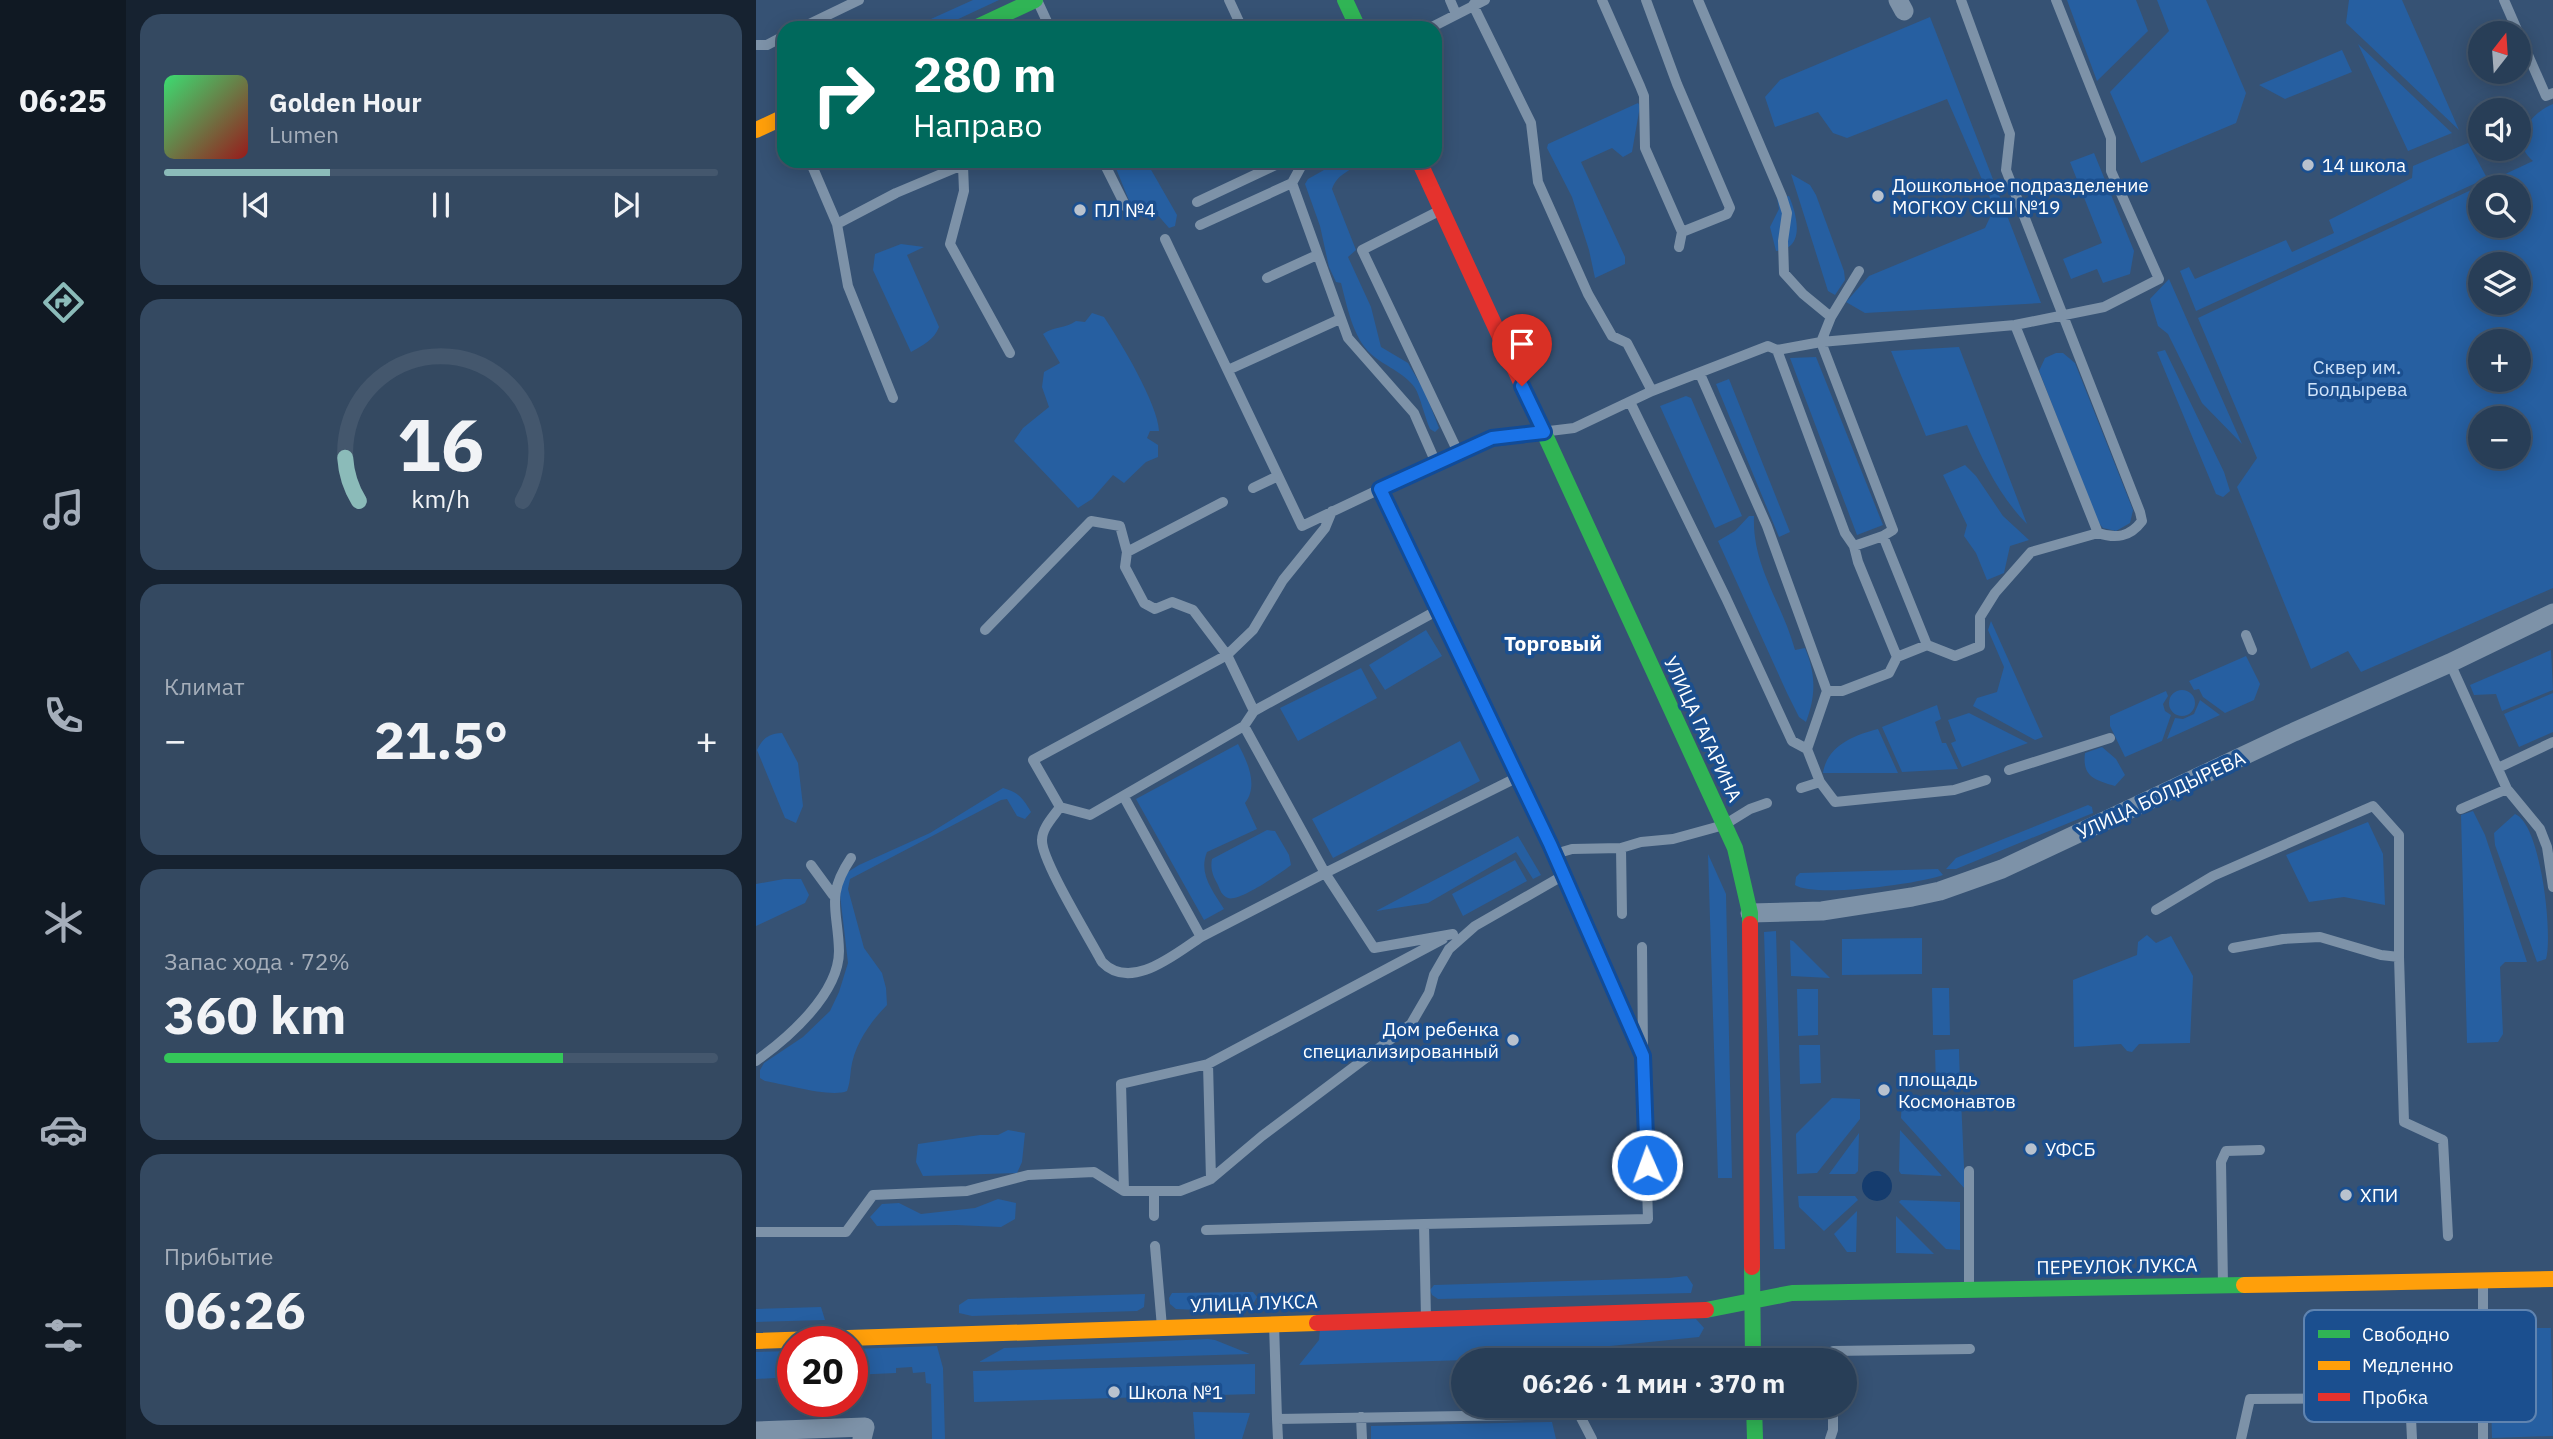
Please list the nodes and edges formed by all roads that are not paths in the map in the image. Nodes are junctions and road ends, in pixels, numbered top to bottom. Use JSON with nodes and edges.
{"nodes":[{"id":1,"x":859,"y":0,"type":"edge"},
{"id":2,"x":1036,"y":0,"type":"edge"},
{"id":3,"x":1229,"y":0,"type":"edge"},
{"id":4,"x":1345,"y":0,"type":"edge"},
{"id":5,"x":1450,"y":0,"type":"edge"},
{"id":6,"x":1485,"y":0,"type":"edge"},
{"id":7,"x":1602,"y":0,"type":"edge"},
{"id":8,"x":1646,"y":0,"type":"edge"},
{"id":9,"x":1698,"y":0,"type":"edge"},
{"id":10,"x":1961,"y":0,"type":"edge"},
{"id":11,"x":2056,"y":0,"type":"edge"},
{"id":12,"x":2504,"y":0,"type":"edge"},
{"id":13,"x":1475,"y":2,"type":"edge"},
{"id":14,"x":1017,"y":4,"type":"edge"},
{"id":15,"x":1456,"y":14,"type":"junction"},
{"id":16,"x":816,"y":21,"type":"edge"},
{"id":17,"x":987,"y":21,"type":"edge"},
{"id":18,"x":1046,"y":21,"type":"edge"},
{"id":19,"x":1239,"y":21,"type":"edge"},
{"id":20,"x":1355,"y":21,"type":"edge"},
{"id":21,"x":1442,"y":22,"type":"edge"},
{"id":22,"x":777,"y":40,"type":"edge"},
{"id":23,"x":756,"y":45,"type":"edge"},
{"id":24,"x":2553,"y":93,"type":"edge"},
{"id":25,"x":777,"y":120,"type":"edge"},
{"id":26,"x":756,"y":130,"type":"edge"},
{"id":27,"x":813,"y":168,"type":"edge"},
{"id":28,"x":956,"y":168,"type":"edge"},
{"id":29,"x":967,"y":168,"type":"edge"},
{"id":30,"x":1106,"y":168,"type":"edge"},
{"id":31,"x":1269,"y":168,"type":"edge"},
{"id":32,"x":1300,"y":168,"type":"edge"},
{"id":33,"x":1422,"y":168,"type":"edge"},
{"id":34,"x":1292,"y":183,"type":"junction"},
{"id":35,"x":1197,"y":202,"type":"dead end"},
{"id":36,"x":1126,"y":207,"type":"dead end"},
{"id":37,"x":1441,"y":210,"type":"junction"},
{"id":38,"x":837,"y":224,"type":"junction"},
{"id":39,"x":1200,"y":225,"type":"dead end"},
{"id":40,"x":1682,"y":232,"type":"junction"},
{"id":41,"x":1165,"y":239,"type":"dead end"},
{"id":42,"x":1679,"y":247,"type":"dead end"},
{"id":43,"x":1317,"y":255,"type":"junction"},
{"id":44,"x":1859,"y":271,"type":"dead end"},
{"id":45,"x":1267,"y":278,"type":"dead end"},
{"id":46,"x":2063,"y":316,"type":"junction"},
{"id":47,"x":1831,"y":317,"type":"junction"},
{"id":48,"x":1340,"y":319,"type":"junction"},
{"id":49,"x":2015,"y":325,"type":"junction"},
{"id":50,"x":1821,"y":342,"type":"junction"},
{"id":51,"x":1777,"y":350,"type":"junction"},
{"id":52,"x":1010,"y":353,"type":"dead end"},
{"id":53,"x":1228,"y":370,"type":"junction"},
{"id":54,"x":1700,"y":373,"type":"junction"},
{"id":55,"x":1652,"y":391,"type":"junction"},
{"id":56,"x":893,"y":398,"type":"dead end"},
{"id":57,"x":1630,"y":402,"type":"junction"},
{"id":58,"x":1544,"y":432,"type":"junction"},
{"id":59,"x":1458,"y":452,"type":"junction"},
{"id":60,"x":1436,"y":463,"type":"junction"},
{"id":61,"x":1278,"y":476,"type":"junction"},
{"id":62,"x":1253,"y":488,"type":"dead end"},
{"id":63,"x":1380,"y":489,"type":"junction"},
{"id":64,"x":1223,"y":502,"type":"dead end"},
{"id":65,"x":1332,"y":512,"type":"junction"},
{"id":66,"x":2098,"y":533,"type":"junction"},
{"id":67,"x":1883,"y":536,"type":"junction"},
{"id":68,"x":1854,"y":546,"type":"junction"},
{"id":69,"x":1127,"y":552,"type":"junction"},
{"id":70,"x":1438,"y":610,"type":"junction"},
{"id":71,"x":2553,"y":612,"type":"edge"},
{"id":72,"x":985,"y":630,"type":"dead end"},
{"id":73,"x":2246,"y":635,"type":"dead end"},
{"id":74,"x":1927,"y":645,"type":"junction"},
{"id":75,"x":2252,"y":650,"type":"dead end"},
{"id":76,"x":1227,"y":655,"type":"junction"},
{"id":77,"x":1898,"y":657,"type":"junction"},
{"id":78,"x":2450,"y":663,"type":"junction"},
{"id":79,"x":1827,"y":691,"type":"junction"},
{"id":80,"x":1254,"y":711,"type":"junction"},
{"id":81,"x":1244,"y":726,"type":"junction"},
{"id":82,"x":2110,"y":738,"type":"dead end"},
{"id":83,"x":2553,"y":742,"type":"edge"},
{"id":84,"x":1807,"y":749,"type":"junction"},
{"id":85,"x":2498,"y":768,"type":"junction"},
{"id":86,"x":2009,"y":770,"type":"dead end"},
{"id":87,"x":1518,"y":777,"type":"junction"},
{"id":88,"x":1986,"y":780,"type":"dead end"},
{"id":89,"x":1821,"y":782,"type":"junction"},
{"id":90,"x":1801,"y":788,"type":"dead end"},
{"id":91,"x":2507,"y":789,"type":"junction"},
{"id":92,"x":1124,"y":797,"type":"junction"},
{"id":93,"x":1767,"y":803,"type":"dead end"},
{"id":94,"x":1060,"y":807,"type":"junction"},
{"id":95,"x":2461,"y":809,"type":"dead end"},
{"id":96,"x":1724,"y":825,"type":"junction"},
{"id":97,"x":1621,"y":848,"type":"junction"},
{"id":98,"x":1555,"y":854,"type":"junction"},
{"id":99,"x":851,"y":858,"type":"dead end"},
{"id":100,"x":811,"y":865,"type":"dead end"},
{"id":101,"x":1325,"y":873,"type":"junction"},
{"id":102,"x":1564,"y":875,"type":"junction"},
{"id":103,"x":2553,"y":887,"type":"edge"},
{"id":104,"x":833,"y":895,"type":"junction"},
{"id":105,"x":2156,"y":910,"type":"dead end"},
{"id":106,"x":1750,"y":913,"type":"junction"},
{"id":107,"x":1622,"y":914,"type":"dead end"},
{"id":108,"x":1475,"y":926,"type":"junction"},
{"id":109,"x":1453,"y":934,"type":"junction"},
{"id":110,"x":1202,"y":937,"type":"junction"},
{"id":111,"x":1642,"y":947,"type":"dead end"},
{"id":112,"x":2233,"y":948,"type":"dead end"},
{"id":113,"x":2399,"y":957,"type":"junction"},
{"id":114,"x":1643,"y":1056,"type":"junction"},
{"id":115,"x":756,"y":1061,"type":"edge"},
{"id":116,"x":1208,"y":1064,"type":"junction"},
{"id":117,"x":2260,"y":1150,"type":"dead end"},
{"id":118,"x":1969,"y":1171,"type":"dead end"},
{"id":119,"x":1211,"y":1179,"type":"junction"},
{"id":120,"x":1124,"y":1191,"type":"junction"},
{"id":121,"x":1154,"y":1191,"type":"junction"},
{"id":122,"x":1154,"y":1216,"type":"dead end"},
{"id":123,"x":1424,"y":1224,"type":"junction"},
{"id":124,"x":1206,"y":1230,"type":"dead end"},
{"id":125,"x":756,"y":1232,"type":"edge"},
{"id":126,"x":2448,"y":1236,"type":"dead end"},
{"id":127,"x":1155,"y":1246,"type":"dead end"},
{"id":128,"x":2553,"y":1279,"type":"edge"},
{"id":129,"x":2483,"y":1280,"type":"junction"},
{"id":130,"x":2223,"y":1285,"type":"junction"},
{"id":131,"x":1969,"y":1290,"type":"junction"},
{"id":132,"x":1752,"y":1301,"type":"junction"},
{"id":133,"x":2483,"y":1310,"type":"edge"},
{"id":134,"x":1426,"y":1318,"type":"junction"},
{"id":135,"x":1274,"y":1324,"type":"junction"},
{"id":136,"x":1162,"y":1327,"type":"junction"},
{"id":137,"x":756,"y":1341,"type":"edge"},
{"id":138,"x":1753,"y":1348,"type":"edge"},
{"id":139,"x":1970,"y":1349,"type":"dead end"},
{"id":140,"x":1857,"y":1351,"type":"edge"},
{"id":141,"x":2304,"y":1399,"type":"edge"},
{"id":142,"x":1361,"y":1417,"type":"junction"},
{"id":143,"x":1754,"y":1418,"type":"edge"},
{"id":144,"x":1833,"y":1418,"type":"edge"},
{"id":145,"x":1277,"y":1419,"type":"junction"},
{"id":146,"x":756,"y":1431,"type":"edge"},
{"id":147,"x":862,"y":1439,"type":"edge"},
{"id":148,"x":1278,"y":1439,"type":"edge"},
{"id":149,"x":1362,"y":1439,"type":"edge"},
{"id":150,"x":1592,"y":1439,"type":"edge"},
{"id":151,"x":1755,"y":1439,"type":"edge"},
{"id":152,"x":1830,"y":1439,"type":"edge"},
{"id":153,"x":2241,"y":1439,"type":"edge"}],
"edges":[{"from":1,"to":16,"type":"lane"},
{"from":2,"to":14,"type":"street"},
{"from":2,"to":18,"type":"lane"},
{"from":3,"to":19,"type":"lane"},
{"from":4,"to":20,"type":"street"},
{"from":5,"to":15,"type":"lane"},
{"from":6,"to":13,"type":"lane"},
{"from":7,"to":40,"type":"lane"},
{"from":8,"to":40,"type":"lane"},
{"from":9,"to":47,"type":"lane"},
{"from":10,"to":46,"type":"lane"},
{"from":11,"to":46,"type":"lane"},
{"from":12,"to":24,"type":"lane"},
{"from":13,"to":15,"type":"lane"},
{"from":13,"to":55,"type":"lane"},
{"from":14,"to":17,"type":"street"},
{"from":15,"to":21,"type":"lane"},
{"from":22,"to":23,"type":"lane"},
{"from":25,"to":26,"type":"street"},
{"from":27,"to":38,"type":"lane"},
{"from":28,"to":38,"type":"lane"},
{"from":29,"to":52,"type":"lane"},
{"from":30,"to":36,"type":"lane"},
{"from":31,"to":35,"type":"lane"},
{"from":32,"to":34,"type":"lane"},
{"from":33,"to":37,"type":"street","name":"УЛИЦА ГАГАРИНА"},
{"from":34,"to":39,"type":"lane"},
{"from":34,"to":43,"type":"lane"},
{"from":37,"to":58,"type":"street","name":"УЛИЦА ГАГАРИНА"},
{"from":37,"to":59,"type":"lane"},
{"from":38,"to":56,"type":"lane"},
{"from":40,"to":42,"type":"lane"},
{"from":41,"to":53,"type":"lane"},
{"from":43,"to":45,"type":"lane"},
{"from":43,"to":48,"type":"lane"},
{"from":44,"to":47,"type":"lane"},
{"from":46,"to":49,"type":"lane"},
{"from":46,"to":66,"type":"lane"},
{"from":47,"to":50,"type":"lane"},
{"from":48,"to":53,"type":"lane"},
{"from":48,"to":60,"type":"lane"},
{"from":49,"to":50,"type":"lane"},
{"from":49,"to":66,"type":"lane"},
{"from":50,"to":51,"type":"lane"},
{"from":50,"to":67,"type":"lane"},
{"from":51,"to":54,"type":"lane"},
{"from":51,"to":68,"type":"lane"},
{"from":53,"to":61,"type":"lane"},
{"from":54,"to":55,"type":"lane"},
{"from":54,"to":79,"type":"lane"},
{"from":55,"to":57,"type":"lane"},
{"from":57,"to":58,"type":"lane"},
{"from":57,"to":84,"type":"lane"},
{"from":58,"to":59,"type":"lane"},
{"from":58,"to":96,"type":"street","name":"УЛИЦА ГАГАРИНА"},
{"from":59,"to":60,"type":"lane"},
{"from":60,"to":63,"type":"lane"},
{"from":61,"to":62,"type":"lane"},
{"from":61,"to":65,"type":"lane"},
{"from":63,"to":65,"type":"lane"},
{"from":63,"to":70,"type":"lane"},
{"from":64,"to":69,"type":"lane"},
{"from":65,"to":76,"type":"lane"},
{"from":66,"to":74,"type":"lane"},
{"from":67,"to":68,"type":"lane"},
{"from":67,"to":74,"type":"lane"},
{"from":68,"to":77,"type":"lane"},
{"from":69,"to":72,"type":"lane"},
{"from":69,"to":76,"type":"lane"},
{"from":70,"to":80,"type":"lane"},
{"from":70,"to":87,"type":"lane"},
{"from":71,"to":78,"type":"street","name":"УЛИЦА БОЛДЫРЕВА"},
{"from":73,"to":75,"type":"lane"},
{"from":74,"to":77,"type":"lane"},
{"from":76,"to":80,"type":"lane"},
{"from":76,"to":94,"type":"lane"},
{"from":77,"to":79,"type":"lane"},
{"from":78,"to":85,"type":"lane"},
{"from":78,"to":106,"type":"street","name":"УЛИЦА БОЛДЫРЕВА"},
{"from":79,"to":84,"type":"lane"},
{"from":80,"to":81,"type":"lane"},
{"from":81,"to":92,"type":"lane"},
{"from":81,"to":101,"type":"lane"},
{"from":82,"to":86,"type":"lane"},
{"from":83,"to":85,"type":"lane"},
{"from":84,"to":89,"type":"lane"},
{"from":85,"to":91,"type":"lane"},
{"from":87,"to":98,"type":"lane"},
{"from":87,"to":101,"type":"lane"},
{"from":88,"to":89,"type":"lane"},
{"from":89,"to":90,"type":"lane"},
{"from":91,"to":95,"type":"lane"},
{"from":91,"to":103,"type":"lane"},
{"from":92,"to":94,"type":"lane"},
{"from":92,"to":110,"type":"lane"},
{"from":93,"to":96,"type":"lane"},
{"from":94,"to":110,"type":"lane"},
{"from":96,"to":97,"type":"lane"},
{"from":96,"to":106,"type":"street","name":"УЛИЦА ГАГАРИНА"},
{"from":97,"to":98,"type":"lane"},
{"from":97,"to":107,"type":"lane"},
{"from":98,"to":102,"type":"lane"},
{"from":99,"to":104,"type":"lane"},
{"from":100,"to":104,"type":"lane"},
{"from":101,"to":109,"type":"lane"},
{"from":101,"to":110,"type":"lane"},
{"from":102,"to":108,"type":"lane"},
{"from":102,"to":114,"type":"lane"},
{"from":104,"to":115,"type":"lane"},
{"from":105,"to":113,"type":"lane"},
{"from":106,"to":132,"type":"street","name":"УЛИЦА ГАГАРИНА"},
{"from":108,"to":109,"type":"lane"},
{"from":108,"to":119,"type":"lane"},
{"from":109,"to":116,"type":"lane"},
{"from":111,"to":114,"type":"lane"},
{"from":112,"to":113,"type":"lane"},
{"from":113,"to":126,"type":"lane"},
{"from":114,"to":123,"type":"lane"},
{"from":116,"to":119,"type":"lane"},
{"from":116,"to":120,"type":"lane"},
{"from":117,"to":130,"type":"lane"},
{"from":118,"to":131,"type":"lane"},
{"from":119,"to":121,"type":"lane"},
{"from":120,"to":121,"type":"lane"},
{"from":120,"to":125,"type":"lane"},
{"from":121,"to":122,"type":"lane"},
{"from":123,"to":124,"type":"lane"},
{"from":123,"to":134,"type":"lane"},
{"from":127,"to":136,"type":"lane"},
{"from":128,"to":129,"type":"street","name":"ПЕРЕУЛОК ЛУКСА"},
{"from":129,"to":130,"type":"street","name":"ПЕРЕУЛОК ЛУКСА"},
{"from":129,"to":133,"type":"lane"},
{"from":130,"to":131,"type":"street","name":"ПЕРЕУЛОК ЛУКСА"},
{"from":131,"to":132,"type":"street","name":"ПЕРЕУЛОК ЛУКСА"},
{"from":132,"to":134,"type":"street","name":"УЛИЦА ЛУКСА"},
{"from":132,"to":138,"type":"street","name":"УЛИЦА ГАГАРИНА"},
{"from":134,"to":135,"type":"street","name":"УЛИЦА ЛУКСА"},
{"from":135,"to":136,"type":"street","name":"УЛИЦА ЛУКСА"},
{"from":135,"to":145,"type":"lane"},
{"from":136,"to":137,"type":"street","name":"УЛИЦА ЛУКСА"},
{"from":139,"to":140,"type":"lane"},
{"from":141,"to":153,"type":"lane"},
{"from":142,"to":145,"type":"lane"},
{"from":142,"to":149,"type":"lane"},
{"from":142,"to":150,"type":"lane"},
{"from":143,"to":151,"type":"street"},
{"from":144,"to":152,"type":"lane"},
{"from":145,"to":148,"type":"lane"},
{"from":146,"to":147,"type":"street"}]}
